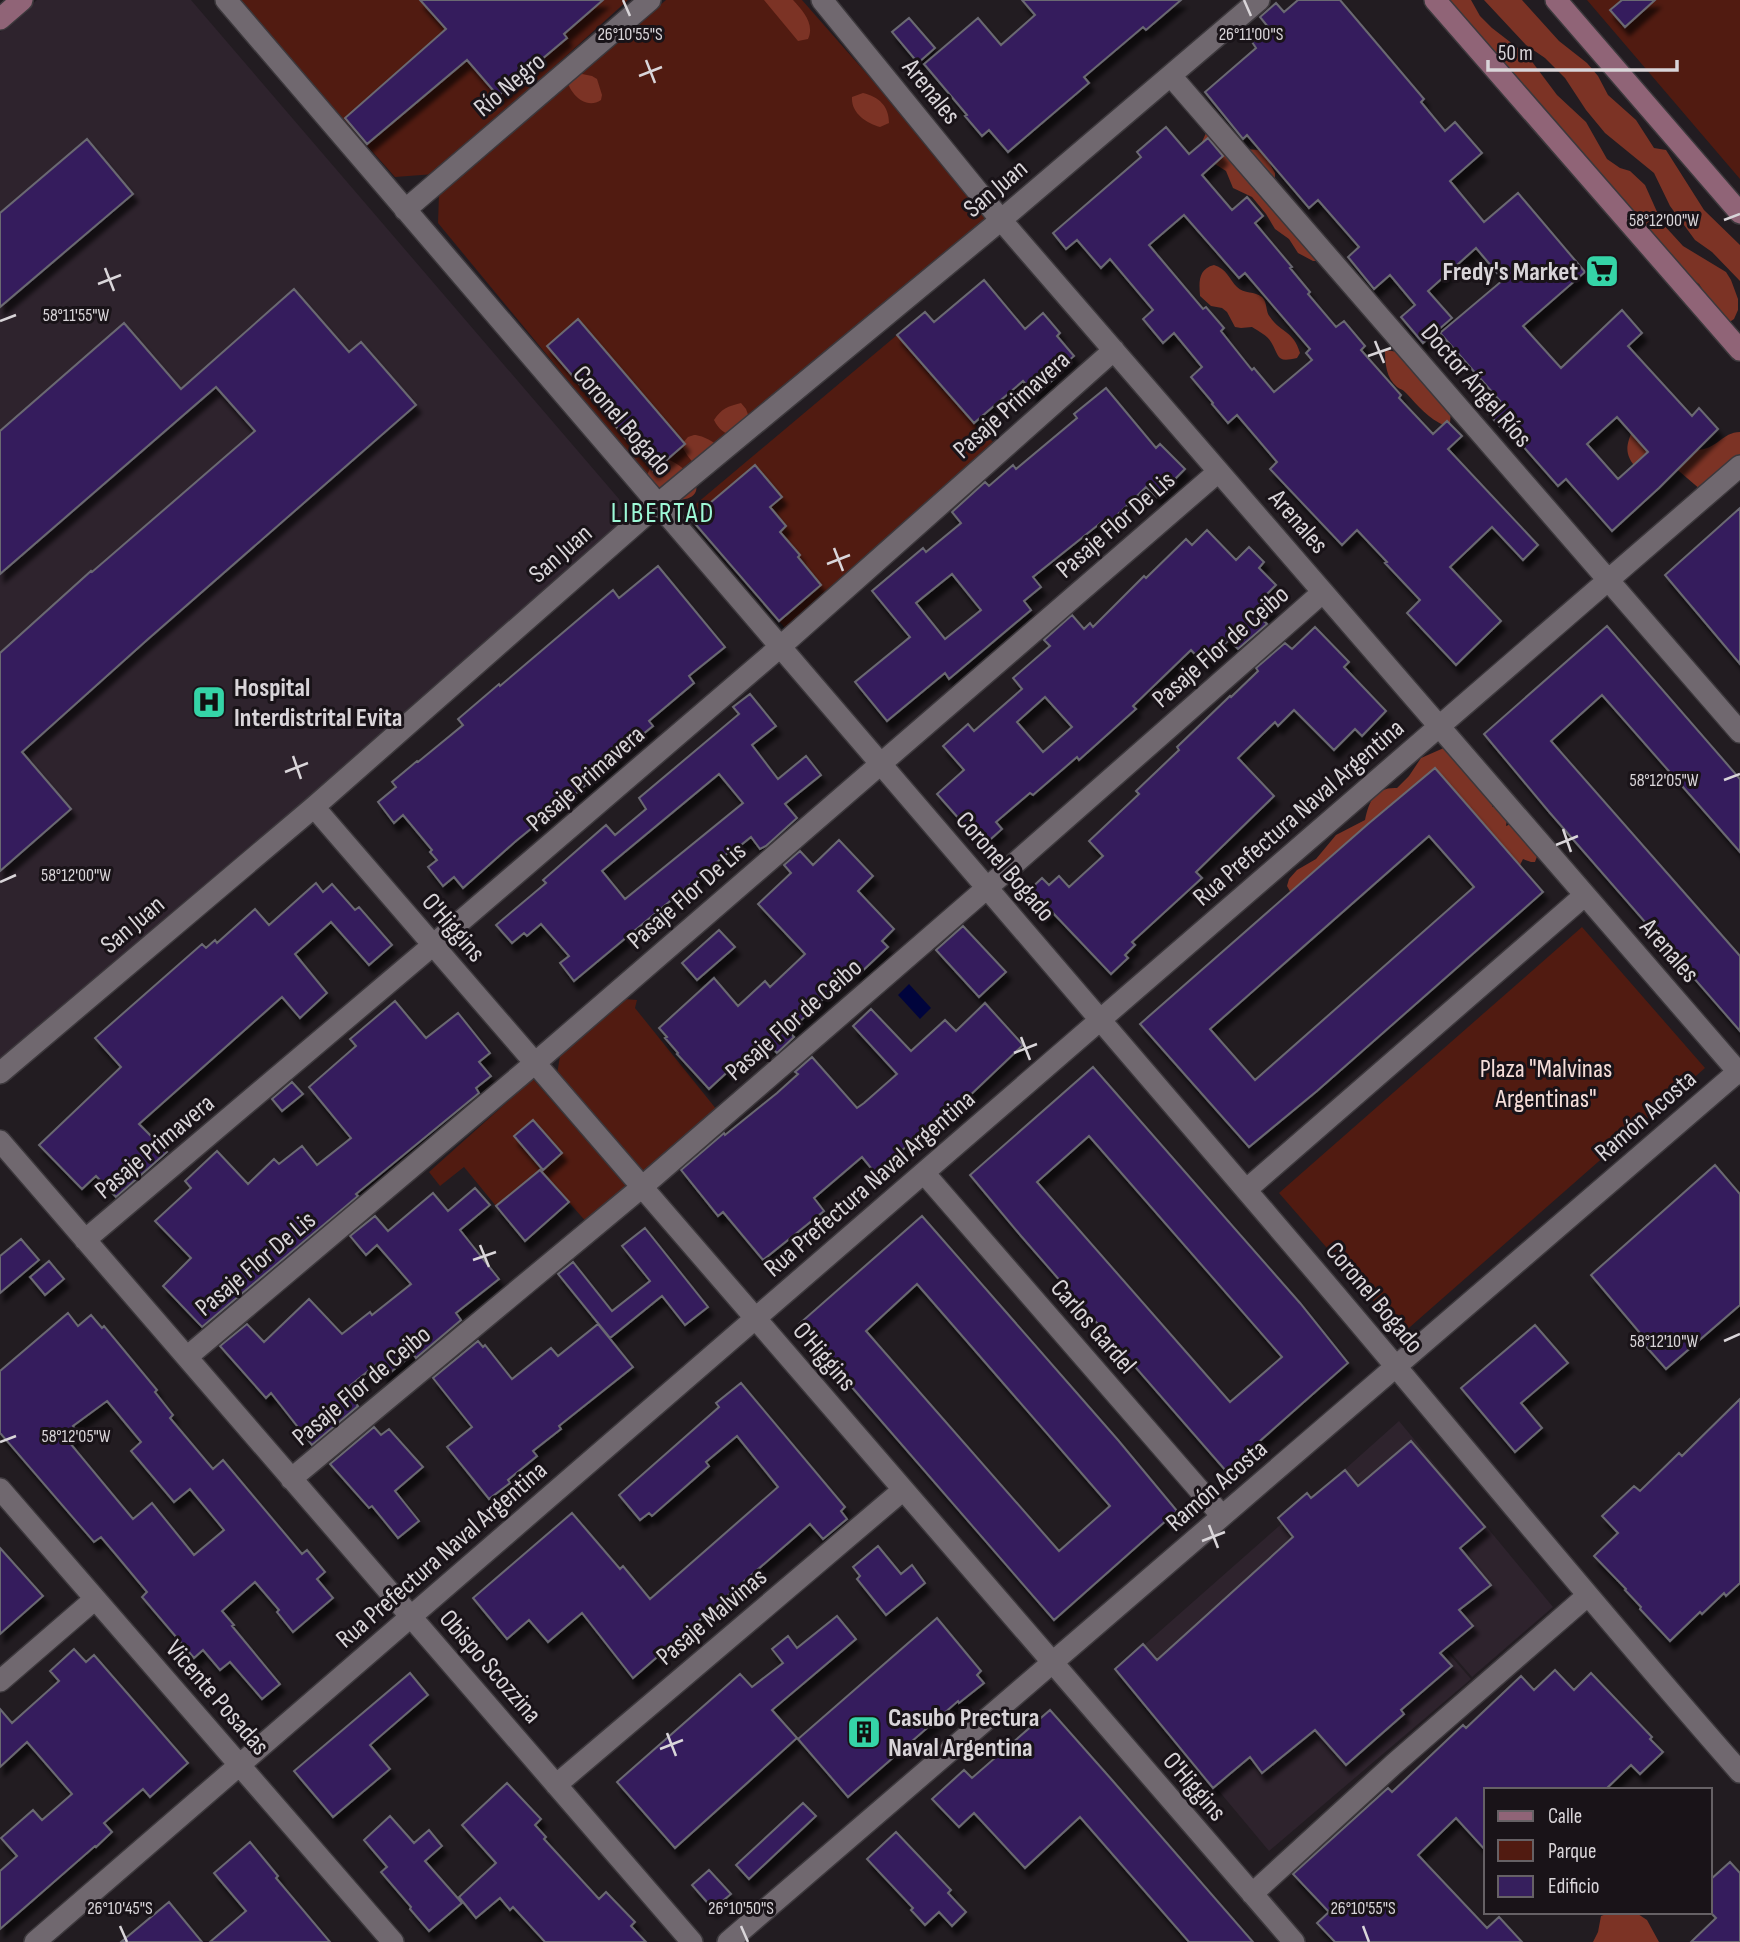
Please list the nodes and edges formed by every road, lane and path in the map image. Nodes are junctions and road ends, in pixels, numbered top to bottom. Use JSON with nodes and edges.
{"nodes":[{"id":1,"x":22,"y":0,"type":"edge"},
{"id":2,"x":226,"y":0,"type":"edge"},
{"id":3,"x":650,"y":0,"type":"edge"},
{"id":4,"x":822,"y":0,"type":"edge"},
{"id":5,"x":1259,"y":0,"type":"edge"},
{"id":6,"x":1435,"y":0,"type":"edge"},
{"id":7,"x":1556,"y":0,"type":"edge"},
{"id":8,"x":0,"y":19,"type":"edge"},
{"id":9,"x":1171,"y":76,"type":"junction"},
{"id":10,"x":405,"y":210,"type":"junction"},
{"id":11,"x":1740,"y":213,"type":"edge"},
{"id":12,"x":1001,"y":220,"type":"junction"},
{"id":13,"x":1114,"y":349,"type":"junction"},
{"id":14,"x":1740,"y":350,"type":"edge"},
{"id":15,"x":1740,"y":466,"type":"edge"},
{"id":16,"x":1218,"y":472,"type":"junction"},
{"id":17,"x":658,"y":504,"type":"junction"},
{"id":18,"x":1608,"y":579,"type":"junction"},
{"id":19,"x":1324,"y":592,"type":"junction"},
{"id":20,"x":780,"y":647,"type":"junction"},
{"id":21,"x":1440,"y":726,"type":"junction"},
{"id":22,"x":1740,"y":732,"type":"edge"},
{"id":23,"x":881,"y":763,"type":"junction"},
{"id":24,"x":314,"y":807,"type":"junction"},
{"id":25,"x":988,"y":887,"type":"junction"},
{"id":26,"x":1585,"y":895,"type":"junction"},
{"id":27,"x":433,"y":945,"type":"junction"},
{"id":28,"x":1101,"y":1020,"type":"junction"},
{"id":29,"x":535,"y":1063,"type":"junction"},
{"id":30,"x":1739,"y":1072,"type":"edge"},
{"id":31,"x":0,"y":1073,"type":"edge"},
{"id":32,"x":0,"y":1141,"type":"edge"},
{"id":33,"x":924,"y":1173,"type":"junction"},
{"id":34,"x":642,"y":1187,"type":"junction"},
{"id":35,"x":1246,"y":1190,"type":"junction"},
{"id":36,"x":85,"y":1240,"type":"junction"},
{"id":37,"x":755,"y":1319,"type":"junction"},
{"id":38,"x":187,"y":1357,"type":"junction"},
{"id":39,"x":1396,"y":1366,"type":"junction"},
{"id":40,"x":291,"y":1479,"type":"junction"},
{"id":41,"x":0,"y":1489,"type":"edge"},
{"id":42,"x":903,"y":1490,"type":"junction"},
{"id":43,"x":1222,"y":1516,"type":"junction"},
{"id":44,"x":1587,"y":1596,"type":"junction"},
{"id":45,"x":95,"y":1599,"type":"junction"},
{"id":46,"x":411,"y":1617,"type":"junction"},
{"id":47,"x":1052,"y":1663,"type":"junction"},
{"id":48,"x":0,"y":1681,"type":"edge"},
{"id":49,"x":240,"y":1765,"type":"junction"},
{"id":50,"x":1740,"y":1772,"type":"edge"},
{"id":51,"x":556,"y":1784,"type":"junction"},
{"id":52,"x":1252,"y":1894,"type":"junction"},
{"id":53,"x":35,"y":1942,"type":"edge"},
{"id":54,"x":393,"y":1942,"type":"edge"},
{"id":55,"x":692,"y":1942,"type":"edge"},
{"id":56,"x":728,"y":1942,"type":"edge"},
{"id":57,"x":1294,"y":1942,"type":"edge"}],
"edges":[{"from":1,"to":8,"type":"main road"},
{"from":2,"to":10,"type":"street","name":"Coronel Bogado"},
{"from":3,"to":10,"type":"street","name":"Río Negro"},
{"from":4,"to":12,"type":"street","name":"Arenales"},
{"from":5,"to":9,"type":"street","name":"San Juan"},
{"from":6,"to":14,"type":"main road"},
{"from":7,"to":11,"type":"main road"},
{"from":9,"to":12,"type":"street","name":"San Juan"},
{"from":9,"to":18,"type":"street","name":"Doctor Ángel Ríos"},
{"from":10,"to":17,"type":"street","name":"Coronel Bogado"},
{"from":12,"to":13,"type":"street","name":"Arenales"},
{"from":12,"to":17,"type":"street","name":"San Juan"},
{"from":13,"to":16,"type":"street","name":"Arenales"},
{"from":13,"to":20,"type":"street","name":"Pasaje Primavera"},
{"from":15,"to":18,"type":"street","name":"Rua Prefectura Naval Argentina"},
{"from":16,"to":19,"type":"street","name":"Arenales"},
{"from":16,"to":23,"type":"street","name":"Pasaje Flor De Lis"},
{"from":17,"to":20,"type":"street","name":"Coronel Bogado"},
{"from":17,"to":24,"type":"street","name":"San Juan"},
{"from":18,"to":21,"type":"street","name":"Rua Prefectura Naval Argentina"},
{"from":18,"to":22,"type":"street","name":"Doctor Ángel Ríos"},
{"from":19,"to":21,"type":"street","name":"Arenales"},
{"from":19,"to":25,"type":"street","name":"Pasaje Flor de Ceibo"},
{"from":20,"to":23,"type":"street","name":"Coronel Bogado"},
{"from":20,"to":27,"type":"street","name":"Pasaje Primavera"},
{"from":21,"to":26,"type":"street","name":"Arenales"},
{"from":21,"to":28,"type":"street","name":"Rua Prefectura Naval Argentina"},
{"from":23,"to":25,"type":"street","name":"Coronel Bogado"},
{"from":23,"to":29,"type":"street","name":"Pasaje Flor De Lis"},
{"from":24,"to":27,"type":"street","name":"O'Higgins"},
{"from":24,"to":31,"type":"street","name":"San Juan"},
{"from":25,"to":28,"type":"street","name":"Coronel Bogado"},
{"from":25,"to":34,"type":"street","name":"Pasaje Flor de Ceibo"},
{"from":26,"to":30,"type":"street","name":"Arenales"},
{"from":26,"to":35,"type":"street"},
{"from":27,"to":29,"type":"street","name":"O'Higgins"},
{"from":27,"to":36,"type":"street","name":"Pasaje Primavera"},
{"from":28,"to":33,"type":"street","name":"Rua Prefectura Naval Argentina"},
{"from":28,"to":35,"type":"street","name":"Coronel Bogado"},
{"from":29,"to":34,"type":"street","name":"O'Higgins"},
{"from":29,"to":38,"type":"street","name":"Pasaje Flor De Lis"},
{"from":30,"to":39,"type":"street","name":"Ramón Acosta"},
{"from":32,"to":36,"type":"street","name":"Obispo Scozzina"},
{"from":33,"to":37,"type":"street","name":"Rua Prefectura Naval Argentina"},
{"from":33,"to":43,"type":"street","name":"Carlos Gardel"},
{"from":34,"to":37,"type":"street","name":"O'Higgins"},
{"from":34,"to":40,"type":"street","name":"Pasaje Flor de Ceibo"},
{"from":35,"to":39,"type":"street","name":"Coronel Bogado"},
{"from":36,"to":38,"type":"street","name":"Obispo Scozzina"},
{"from":37,"to":42,"type":"street","name":"O'Higgins"},
{"from":37,"to":46,"type":"street","name":"Rua Prefectura Naval Argentina"},
{"from":38,"to":40,"type":"street","name":"Obispo Scozzina"},
{"from":39,"to":43,"type":"street","name":"Ramón Acosta"},
{"from":39,"to":44,"type":"street","name":"Coronel Bogado"},
{"from":40,"to":46,"type":"street","name":"Obispo Scozzina"},
{"from":41,"to":45,"type":"street","name":"Vicente Posadas"},
{"from":42,"to":47,"type":"street","name":"O'Higgins"},
{"from":42,"to":51,"type":"street","name":"Pasaje Malvinas"},
{"from":43,"to":47,"type":"street","name":"Ramón Acosta"},
{"from":44,"to":50,"type":"street","name":"Coronel Bogado"},
{"from":44,"to":52,"type":"street"},
{"from":45,"to":48,"type":"street"},
{"from":45,"to":49,"type":"street","name":"Vicente Posadas"},
{"from":46,"to":49,"type":"street","name":"Rua Prefectura Naval Argentina"},
{"from":46,"to":51,"type":"street","name":"Obispo Scozzina"},
{"from":47,"to":52,"type":"street","name":"O'Higgins"},
{"from":47,"to":56,"type":"street","name":"Ramón Acosta"},
{"from":49,"to":53,"type":"street","name":"Rua Prefectura Naval Argentina"},
{"from":49,"to":54,"type":"street","name":"Vicente Posadas"},
{"from":51,"to":55,"type":"street","name":"Obispo Scozzina"},
{"from":52,"to":57,"type":"street","name":"O'Higgins"}]}
